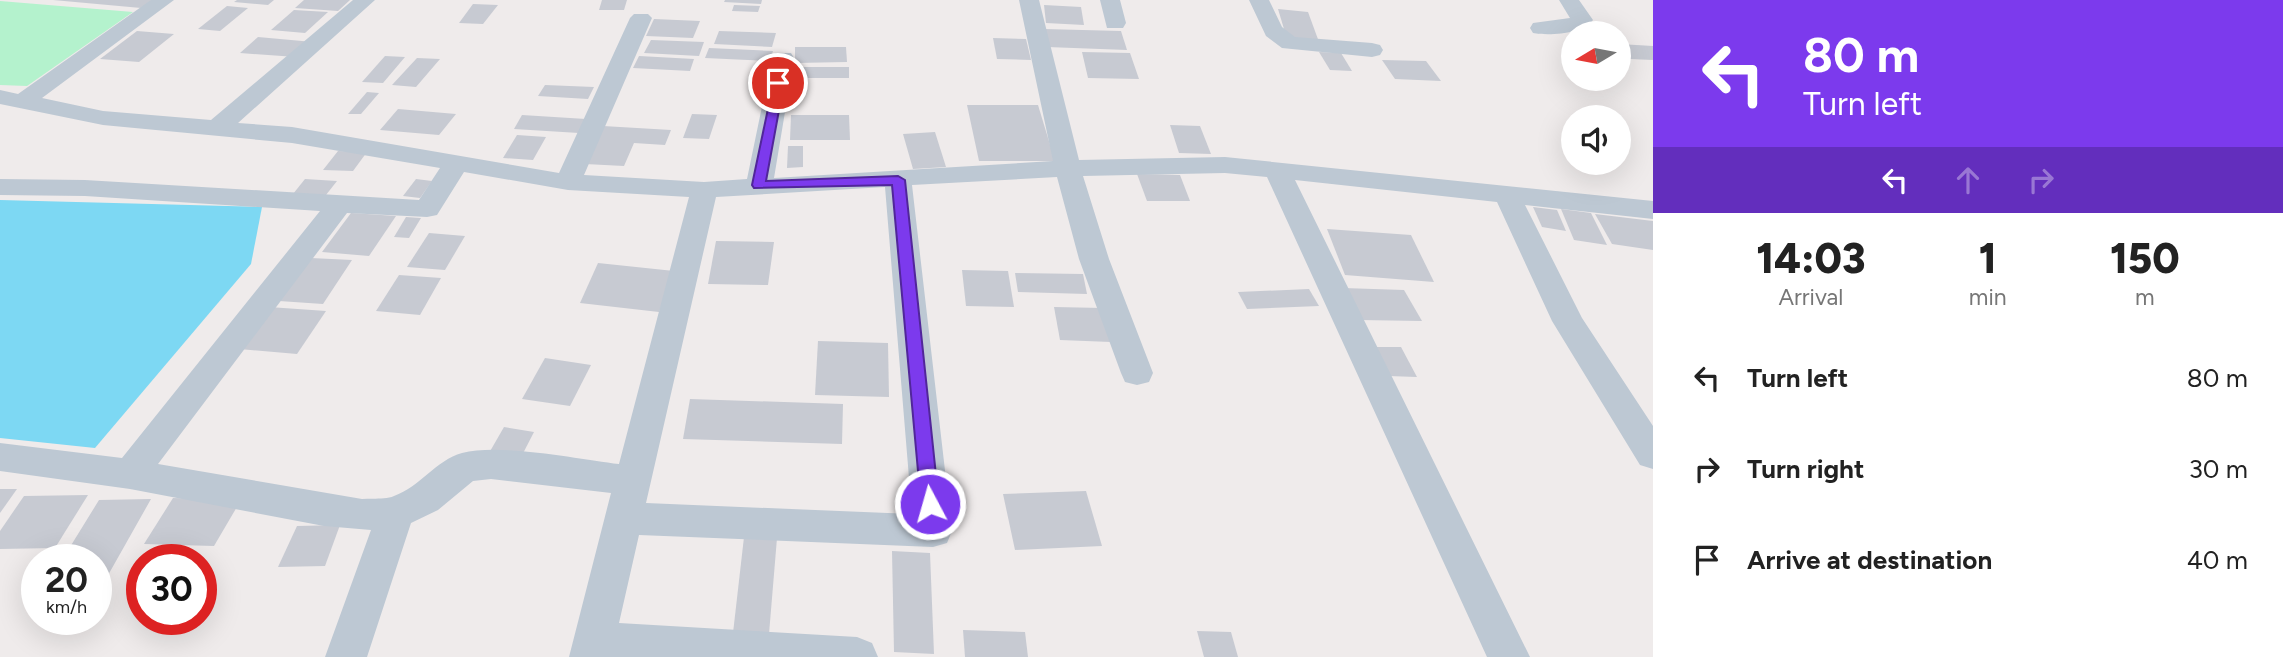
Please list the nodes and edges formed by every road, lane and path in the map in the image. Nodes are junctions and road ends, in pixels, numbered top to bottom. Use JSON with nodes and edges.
{"nodes":[{"id":1,"x":164,"y":0,"type":"edge"},
{"id":2,"x":365,"y":0,"type":"edge"},
{"id":3,"x":1029,"y":0,"type":"edge"},
{"id":4,"x":1110,"y":0,"type":"edge"},
{"id":5,"x":1259,"y":0,"type":"edge"},
{"id":6,"x":1569,"y":0,"type":"edge"},
{"id":7,"x":641,"y":18,"type":"dead end"},
{"id":8,"x":1115,"y":23,"type":"dead end"},
{"id":9,"x":1541,"y":28,"type":"dead end"},
{"id":10,"x":1372,"y":50,"type":"dead end"},
{"id":11,"x":783,"y":58,"type":"dead end"},
{"id":12,"x":11,"y":99,"type":"edge"},
{"id":13,"x":217,"y":128,"type":"junction"},
{"id":14,"x":457,"y":162,"type":"junction"},
{"id":15,"x":1068,"y":169,"type":"junction"},
{"id":16,"x":1278,"y":170,"type":"junction"},
{"id":17,"x":898,"y":180,"type":"junction"},
{"id":18,"x":568,"y":181,"type":"junction"},
{"id":19,"x":759,"y":185,"type":"junction"},
{"id":20,"x":0,"y":187,"type":"edge"},
{"id":21,"x":704,"y":190,"type":"junction"},
{"id":22,"x":1507,"y":195,"type":"junction"},
{"id":23,"x":340,"y":204,"type":"junction"},
{"id":24,"x":1653,"y":210,"type":"edge"},
{"id":25,"x":1137,"y":373,"type":"dead end"},
{"id":26,"x":1653,"y":455,"type":"edge"},
{"id":27,"x":0,"y":457,"type":"edge"},
{"id":28,"x":130,"y":474,"type":"junction"},
{"id":29,"x":634,"y":481,"type":"junction"},
{"id":30,"x":396,"y":513,"type":"junction"},
{"id":31,"x":625,"y":517,"type":"junction"},
{"id":32,"x":592,"y":649,"type":"edge"},
{"id":33,"x":346,"y":657,"type":"edge"},
{"id":34,"x":857,"y":657,"type":"edge"},
{"id":35,"x":1509,"y":657,"type":"edge"}],
"edges":[{"from":1,"to":12,"type":"street"},
{"from":2,"to":13,"type":"street"},
{"from":3,"to":15,"type":"street"},
{"from":4,"to":8,"type":"street"},
{"from":5,"to":10,"type":"street"},
{"from":6,"to":9,"type":"street"},
{"from":7,"to":18,"type":"street"},
{"from":11,"to":19,"type":"street"},
{"from":12,"to":13,"type":"street"},
{"from":13,"to":14,"type":"street"},
{"from":14,"to":18,"type":"street"},
{"from":14,"to":23,"type":"street"},
{"from":15,"to":16,"type":"street"},
{"from":15,"to":17,"type":"street"},
{"from":15,"to":25,"type":"street"},
{"from":16,"to":22,"type":"street"},
{"from":16,"to":35,"type":"street"},
{"from":17,"to":19,"type":"street"},
{"from":17,"to":31,"type":"street"},
{"from":18,"to":21,"type":"street"},
{"from":19,"to":21,"type":"street"},
{"from":20,"to":23,"type":"street"},
{"from":21,"to":29,"type":"street"},
{"from":22,"to":24,"type":"street"},
{"from":22,"to":26,"type":"street"},
{"from":23,"to":28,"type":"street"},
{"from":27,"to":28,"type":"street"},
{"from":28,"to":30,"type":"street"},
{"from":29,"to":30,"type":"street"},
{"from":29,"to":31,"type":"street"},
{"from":30,"to":33,"type":"street"},
{"from":31,"to":32,"type":"street"},
{"from":32,"to":34,"type":"street"}]}
